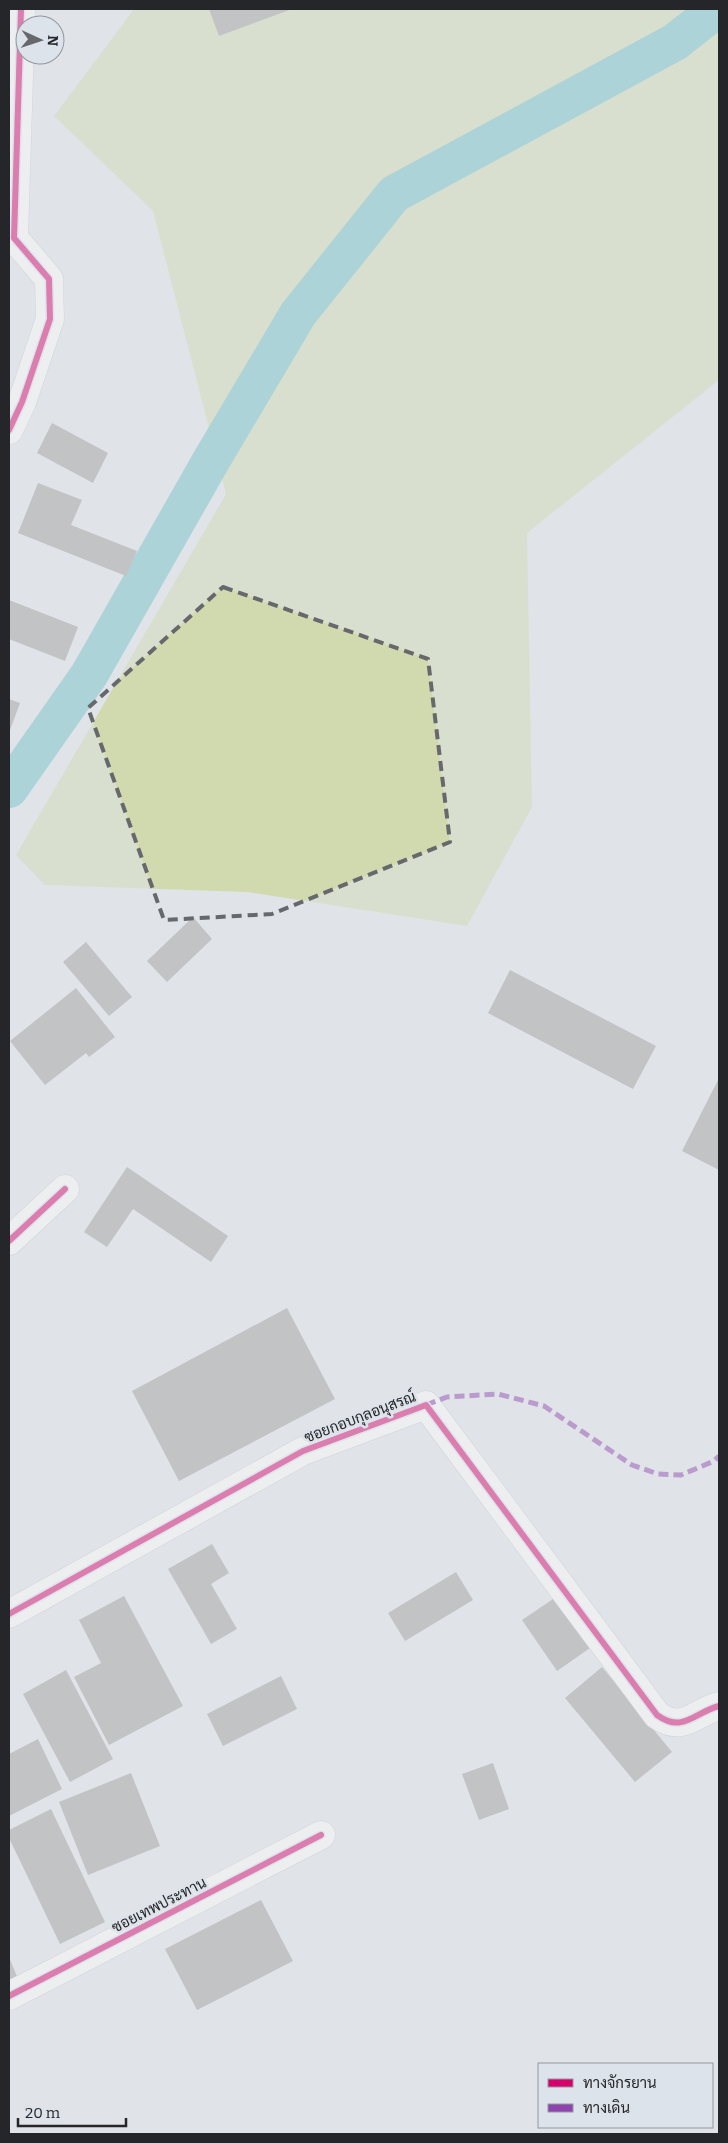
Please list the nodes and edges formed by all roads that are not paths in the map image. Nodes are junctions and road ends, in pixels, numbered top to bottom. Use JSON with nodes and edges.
{"nodes":[{"id":1,"x":21,"y":9,"type":"edge"},
{"id":2,"x":9,"y":430,"type":"edge"},
{"id":3,"x":65,"y":1189,"type":"dead end"},
{"id":4,"x":9,"y":1241,"type":"edge"},
{"id":5,"x":9,"y":1614,"type":"edge"},
{"id":6,"x":719,"y":1706,"type":"edge"},
{"id":7,"x":321,"y":1835,"type":"dead end"},
{"id":8,"x":9,"y":1996,"type":"edge"}],
"edges":[{"from":1,"to":2,"type":"street"},
{"from":3,"to":4,"type":"street"},
{"from":5,"to":6,"type":"street","name":"ซอยกอบกุลอนุสรณ์"},
{"from":7,"to":8,"type":"street","name":"ซอยเทพประทาน"}]}
